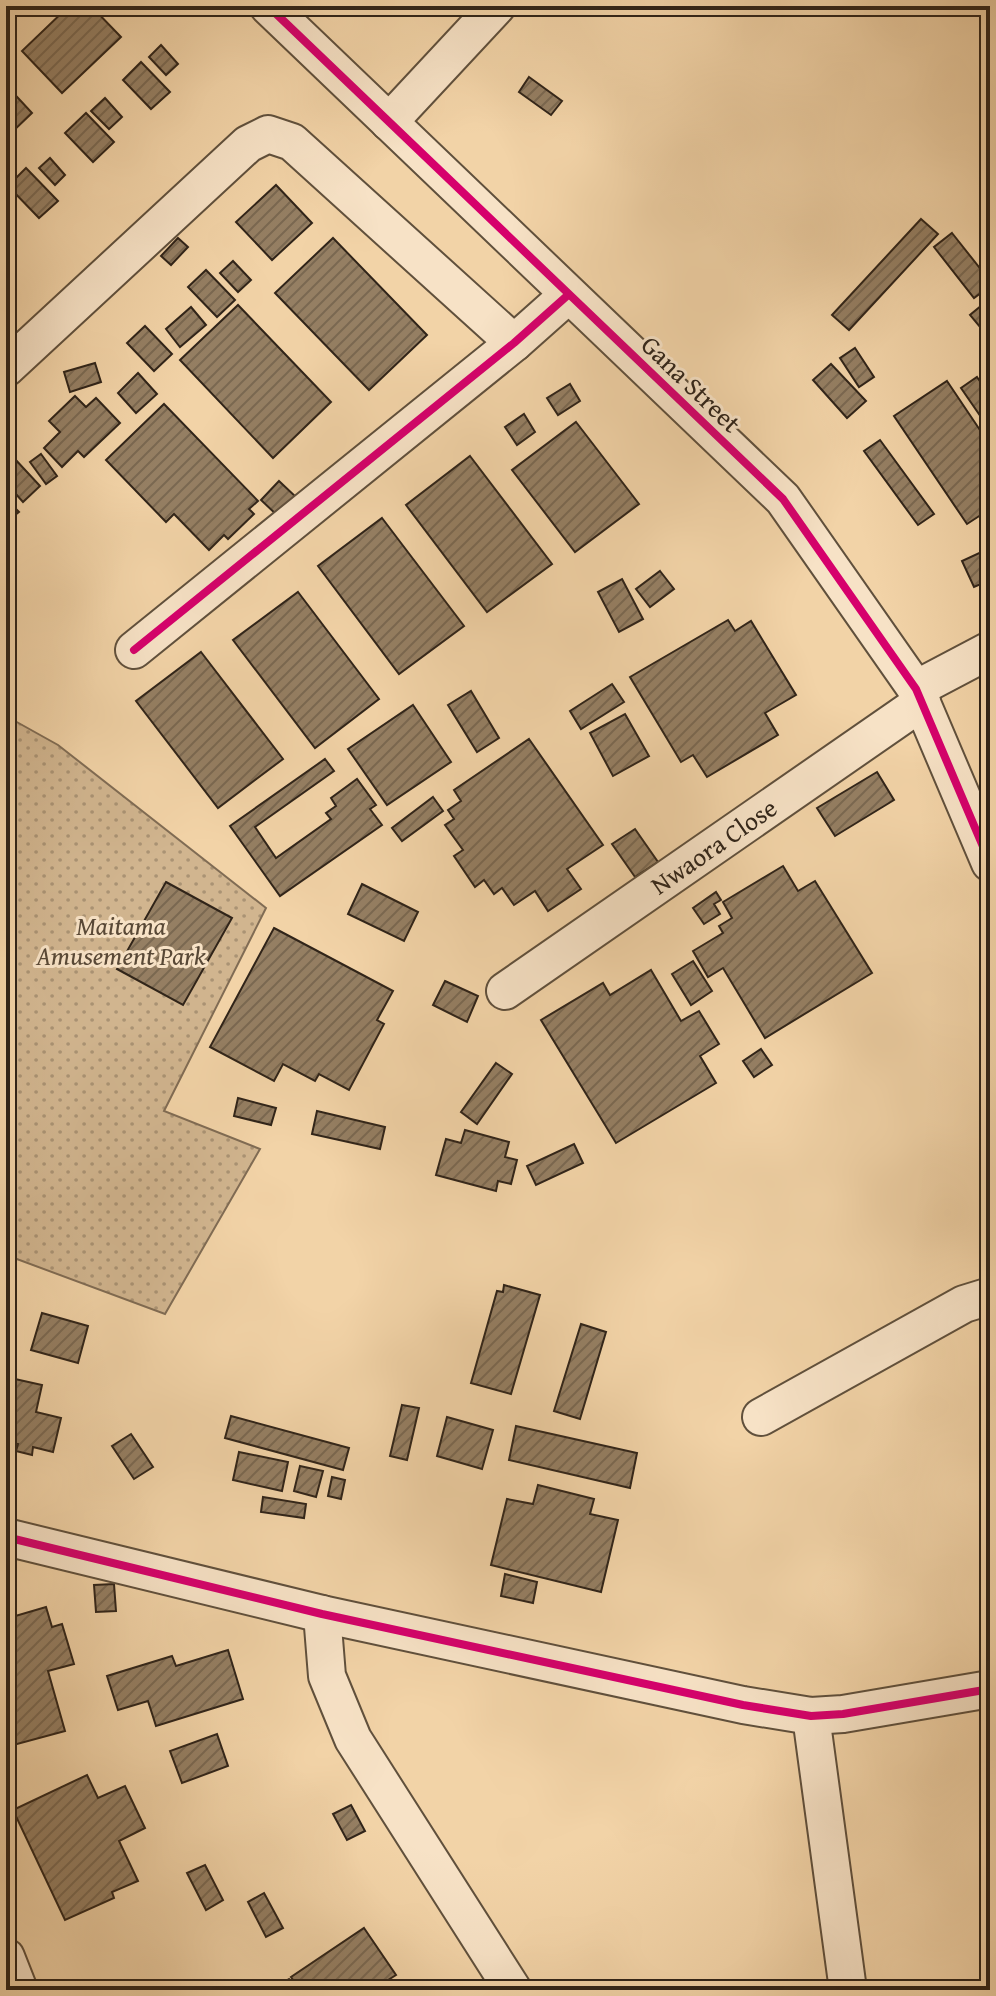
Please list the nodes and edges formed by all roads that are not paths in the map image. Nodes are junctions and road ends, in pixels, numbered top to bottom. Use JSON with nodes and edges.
{"nodes":[{"id":1,"x":268,"y":6,"type":"edge"},
{"id":2,"x":497,"y":6,"type":"edge"},
{"id":3,"x":389,"y":122,"type":"junction"},
{"id":4,"x":568,"y":295,"type":"junction"},
{"id":5,"x":514,"y":343,"type":"junction"},
{"id":6,"x":6,"y":368,"type":"edge"},
{"id":7,"x":134,"y":650,"type":"dead end"},
{"id":8,"x":990,"y":650,"type":"edge"},
{"id":9,"x":919,"y":696,"type":"junction"},
{"id":10,"x":990,"y":863,"type":"edge"},
{"id":11,"x":505,"y":991,"type":"dead end"},
{"id":12,"x":990,"y":1296,"type":"edge"},
{"id":13,"x":761,"y":1417,"type":"dead end"},
{"id":14,"x":6,"y":1537,"type":"edge"},
{"id":15,"x":322,"y":1614,"type":"junction"},
{"id":16,"x":990,"y":1689,"type":"edge"},
{"id":17,"x":811,"y":1716,"type":"junction"},
{"id":18,"x":6,"y":1957,"type":"edge"},
{"id":19,"x":19,"y":1990,"type":"edge"},
{"id":20,"x":513,"y":1990,"type":"edge"},
{"id":21,"x":848,"y":1990,"type":"edge"}],
"edges":[{"from":1,"to":3,"type":"street","name":"Gana Street"},
{"from":2,"to":3,"type":"street"},
{"from":3,"to":4,"type":"street","name":"Gana Street"},
{"from":4,"to":5,"type":"street"},
{"from":4,"to":9,"type":"street","name":"Gana Street"},
{"from":5,"to":6,"type":"street"},
{"from":5,"to":7,"type":"street"},
{"from":8,"to":9,"type":"street","name":"Nwaora Close"},
{"from":9,"to":10,"type":"street","name":"Gana Street"},
{"from":9,"to":11,"type":"street","name":"Nwaora Close"},
{"from":12,"to":13,"type":"street"},
{"from":14,"to":15,"type":"street"},
{"from":15,"to":17,"type":"street"},
{"from":15,"to":20,"type":"street"},
{"from":16,"to":17,"type":"street"},
{"from":17,"to":21,"type":"street"},
{"from":18,"to":19,"type":"street"}]}
